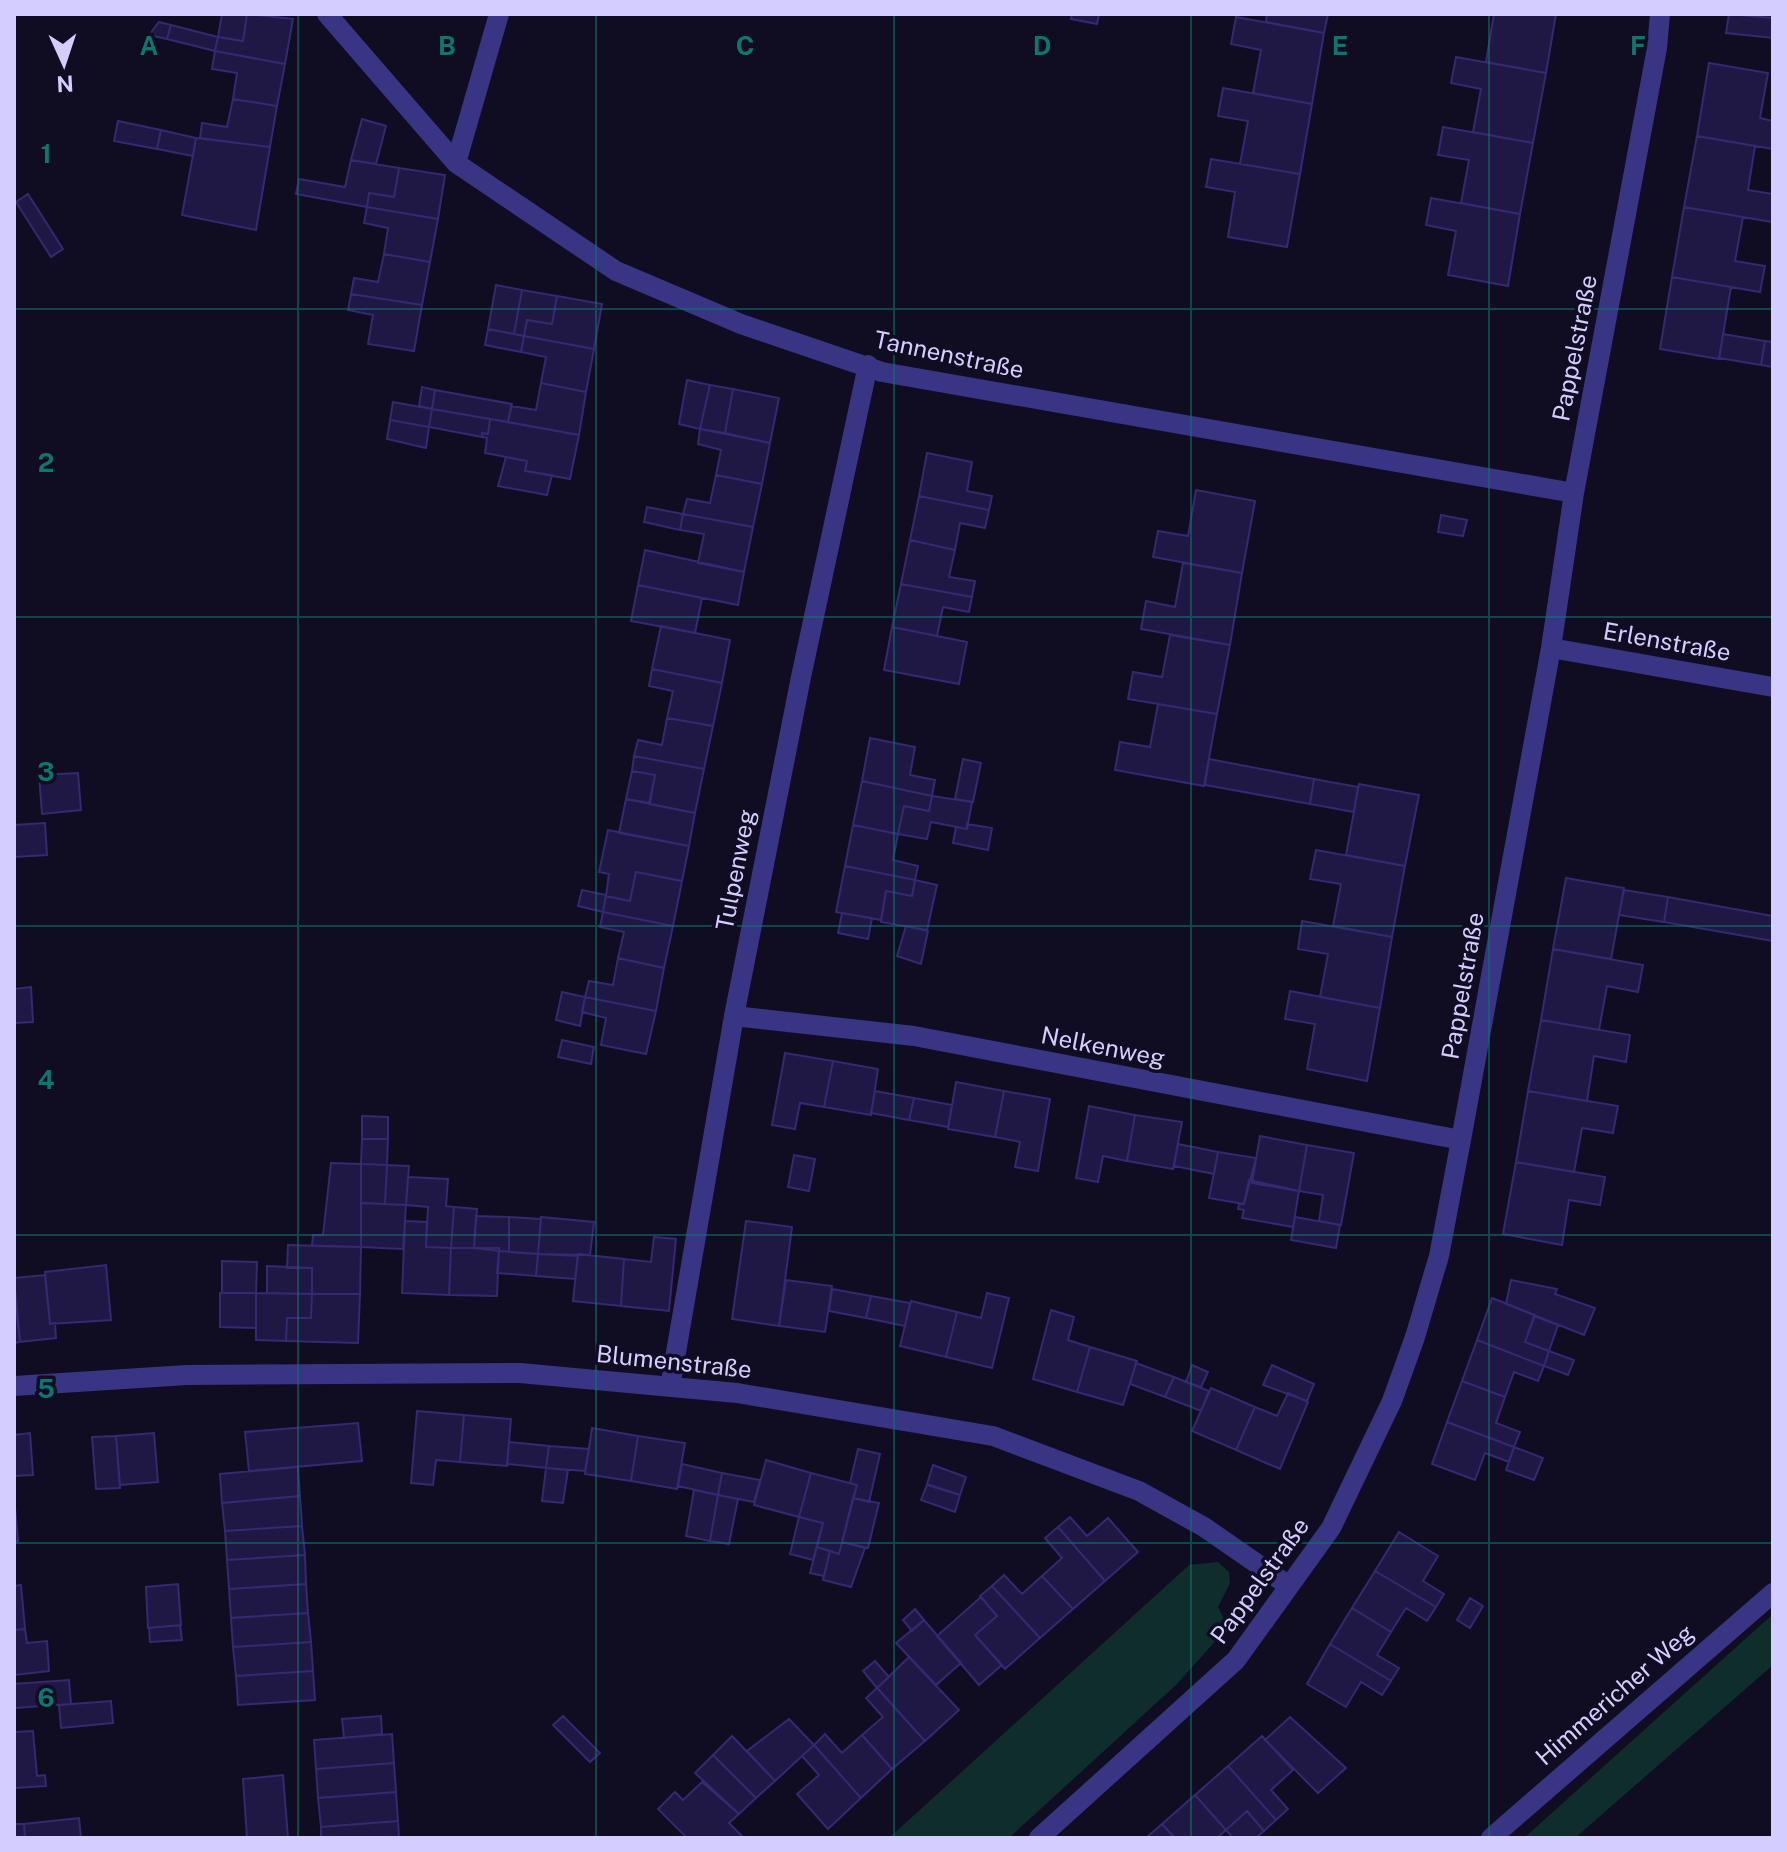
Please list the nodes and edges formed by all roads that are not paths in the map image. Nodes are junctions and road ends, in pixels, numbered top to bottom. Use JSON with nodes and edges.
{"nodes":[{"id":1,"x":327,"y":14,"type":"edge"},
{"id":2,"x":499,"y":14,"type":"edge"},
{"id":3,"x":1660,"y":14,"type":"edge"},
{"id":4,"x":456,"y":163,"type":"junction"},
{"id":5,"x":868,"y":365,"type":"junction"},
{"id":6,"x":1574,"y":493,"type":"junction"},
{"id":7,"x":1551,"y":648,"type":"junction"},
{"id":8,"x":1773,"y":687,"type":"edge"},
{"id":9,"x":734,"y":1016,"type":"junction"},
{"id":10,"x":1461,"y":1140,"type":"junction"},
{"id":11,"x":14,"y":1386,"type":"edge"},
{"id":12,"x":670,"y":1387,"type":"junction"},
{"id":13,"x":1289,"y":1586,"type":"junction"},
{"id":14,"x":1773,"y":1593,"type":"edge"},
{"id":15,"x":1039,"y":1838,"type":"edge"},
{"id":16,"x":1491,"y":1838,"type":"edge"}],
"edges":[{"from":1,"to":4,"type":"street","name":"Tannenstraße"},
{"from":2,"to":4,"type":"street"},
{"from":3,"to":6,"type":"street","name":"Pappelstraße"},
{"from":4,"to":5,"type":"street","name":"Tannenstraße"},
{"from":5,"to":6,"type":"street","name":"Tannenstraße"},
{"from":5,"to":9,"type":"street","name":"Tulpenweg"},
{"from":6,"to":7,"type":"street","name":"Pappelstraße"},
{"from":7,"to":8,"type":"street","name":"Erlenstraße"},
{"from":7,"to":10,"type":"street","name":"Pappelstraße"},
{"from":9,"to":10,"type":"street","name":"Nelkenweg"},
{"from":9,"to":12,"type":"street","name":"Tulpenweg"},
{"from":10,"to":13,"type":"street","name":"Pappelstraße"},
{"from":11,"to":12,"type":"street","name":"Blumenstraße"},
{"from":12,"to":13,"type":"street","name":"Blumenstraße"},
{"from":13,"to":15,"type":"street","name":"Pappelstraße"},
{"from":14,"to":16,"type":"street","name":"Himmericher Weg"}]}
